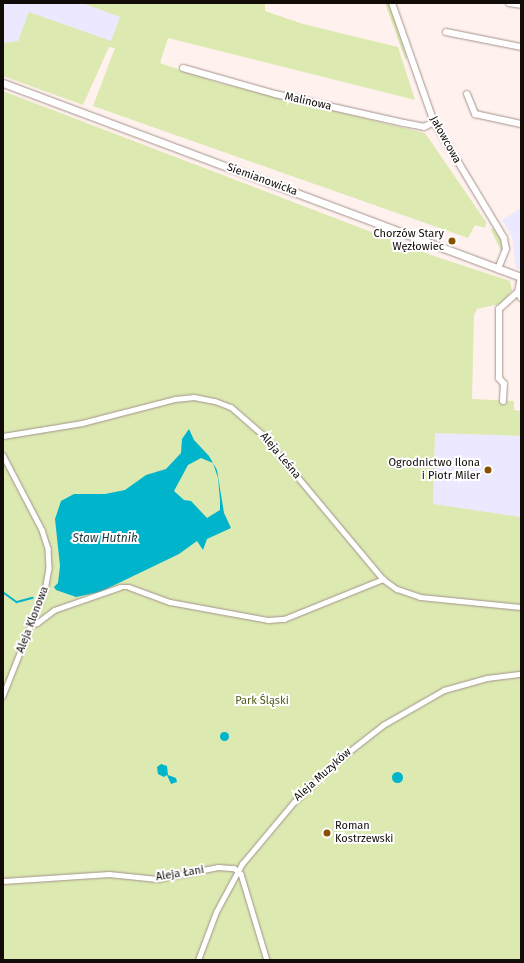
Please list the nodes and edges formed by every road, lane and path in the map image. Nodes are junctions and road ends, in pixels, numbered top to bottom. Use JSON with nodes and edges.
{"nodes":[{"id":1,"x":392,"y":3,"type":"edge"},
{"id":2,"x":509,"y":3,"type":"edge"},
{"id":3,"x":521,"y":5,"type":"edge"},
{"id":4,"x":446,"y":32,"type":"dead end"},
{"id":5,"x":521,"y":47,"type":"edge"},
{"id":6,"x":184,"y":68,"type":"dead end"},
{"id":7,"x":3,"y":83,"type":"edge"},
{"id":8,"x":467,"y":94,"type":"dead end"},
{"id":9,"x":434,"y":122,"type":"junction"},
{"id":10,"x":521,"y":124,"type":"edge"},
{"id":11,"x":498,"y":269,"type":"junction"},
{"id":12,"x":521,"y":277,"type":"edge"},
{"id":13,"x":518,"y":292,"type":"junction"},
{"id":14,"x":521,"y":298,"type":"edge"},
{"id":15,"x":503,"y":401,"type":"dead end"},
{"id":16,"x":3,"y":436,"type":"edge"},
{"id":17,"x":3,"y":455,"type":"edge"},
{"id":18,"x":383,"y":579,"type":"junction"},
{"id":19,"x":521,"y":607,"type":"edge"},
{"id":20,"x":31,"y":625,"type":"junction"},
{"id":21,"x":521,"y":674,"type":"edge"},
{"id":22,"x":3,"y":696,"type":"edge"},
{"id":23,"x":238,"y":870,"type":"junction"},
{"id":24,"x":3,"y":881,"type":"edge"},
{"id":25,"x":198,"y":960,"type":"edge"},
{"id":26,"x":266,"y":960,"type":"edge"}],
"edges":[{"from":1,"to":9,"type":"street","name":"Jałowcowa"},
{"from":2,"to":3,"type":"street"},
{"from":4,"to":5,"type":"street"},
{"from":6,"to":9,"type":"street","name":"Malinowa"},
{"from":7,"to":11,"type":"street","name":"Siemianowicka"},
{"from":8,"to":10,"type":"street"},
{"from":9,"to":11,"type":"street","name":"Jałowcowa"},
{"from":11,"to":12,"type":"street","name":"Siemianowicka"},
{"from":12,"to":13,"type":"street"},
{"from":13,"to":14,"type":"street"},
{"from":13,"to":15,"type":"street"},
{"from":16,"to":18,"type":"street","name":"Aleja Leśna"},
{"from":17,"to":20,"type":"street","name":"Aleja Klonowa"},
{"from":18,"to":19,"type":"street","name":"Aleja Leśna"},
{"from":18,"to":20,"type":"street"},
{"from":20,"to":22,"type":"street","name":"Aleja Klonowa"},
{"from":21,"to":23,"type":"street","name":"Aleja Muzyków"},
{"from":23,"to":24,"type":"street","name":"Aleja Łani"},
{"from":23,"to":25,"type":"street","name":"Aleja Muzyków"},
{"from":23,"to":26,"type":"street"}]}
